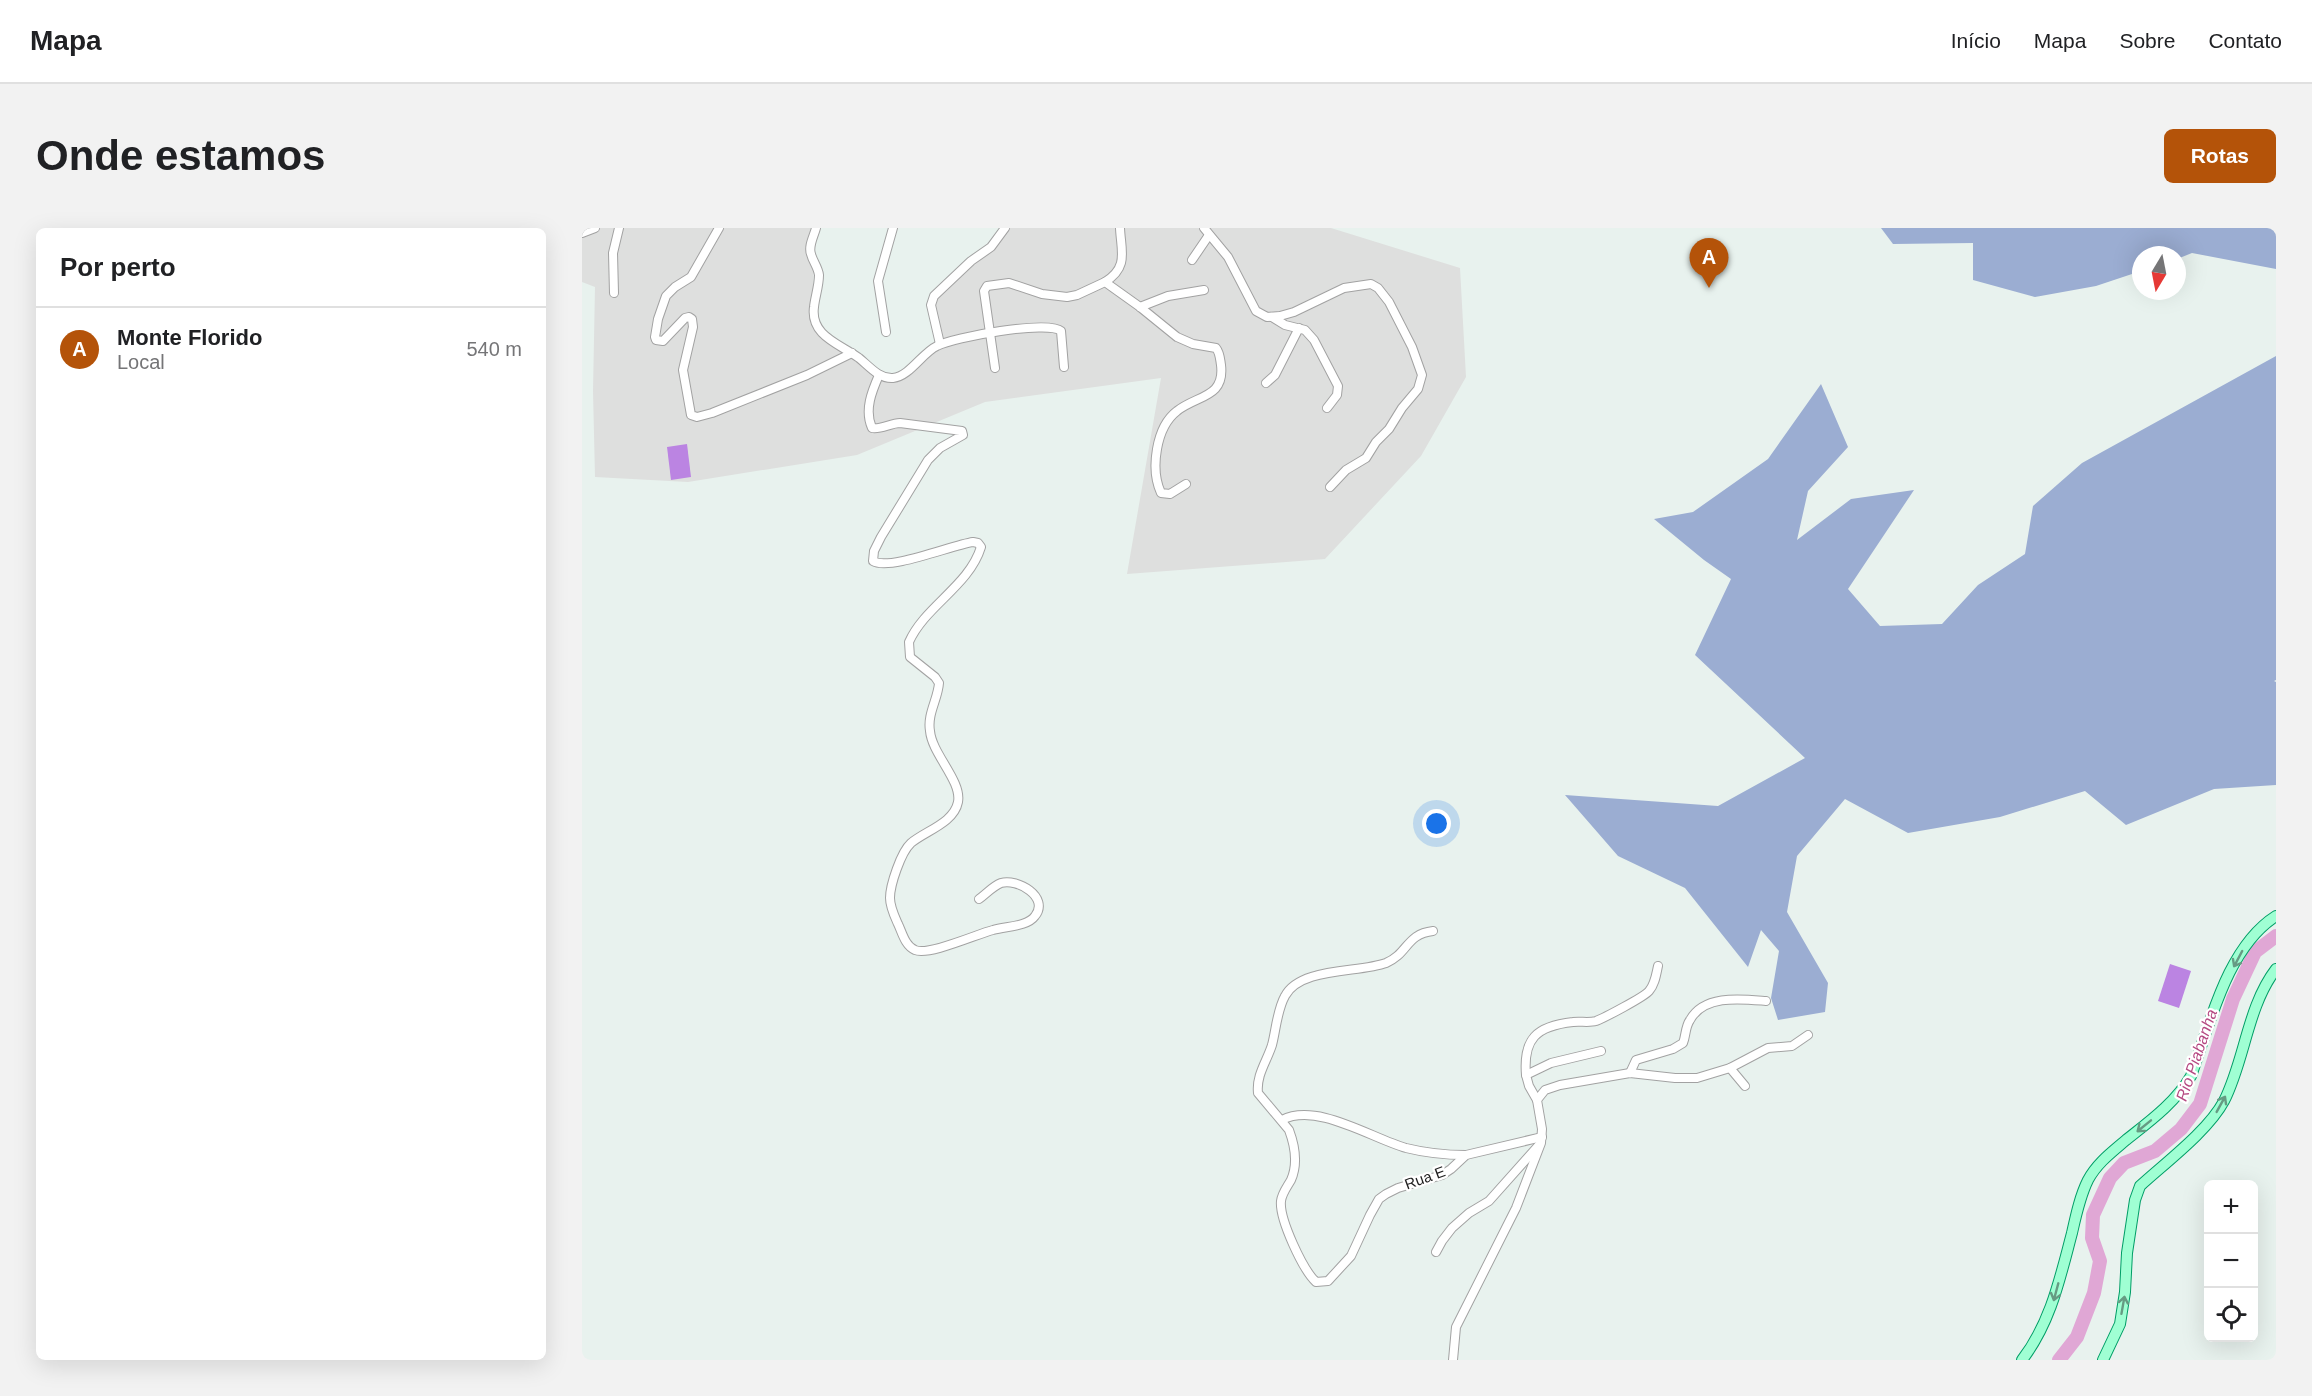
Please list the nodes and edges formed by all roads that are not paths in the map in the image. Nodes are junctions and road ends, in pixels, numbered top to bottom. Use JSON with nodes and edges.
{"nodes":[{"id":1,"x":595,"y":228,"type":"edge"},
{"id":2,"x":619,"y":228,"type":"edge"},
{"id":3,"x":719,"y":228,"type":"edge"},
{"id":4,"x":816,"y":228,"type":"edge"},
{"id":5,"x":893,"y":228,"type":"edge"},
{"id":6,"x":1005,"y":228,"type":"edge"},
{"id":7,"x":1120,"y":228,"type":"edge"},
{"id":8,"x":1206,"y":232,"type":"edge"},
{"id":9,"x":582,"y":233,"type":"edge"},
{"id":10,"x":1192,"y":260,"type":"dead end"},
{"id":11,"x":1105,"y":282,"type":"junction"},
{"id":12,"x":1204,"y":290,"type":"dead end"},
{"id":13,"x":614,"y":293,"type":"dead end"},
{"id":14,"x":1140,"y":306,"type":"junction"},
{"id":15,"x":1272,"y":317,"type":"junction"},
{"id":16,"x":1299,"y":328,"type":"junction"},
{"id":17,"x":886,"y":332,"type":"dead end"},
{"id":18,"x":989,"y":333,"type":"junction"},
{"id":19,"x":940,"y":344,"type":"junction"},
{"id":20,"x":852,"y":353,"type":"junction"},
{"id":21,"x":1064,"y":367,"type":"dead end"},
{"id":22,"x":995,"y":368,"type":"dead end"},
{"id":23,"x":879,"y":375,"type":"junction"},
{"id":24,"x":1266,"y":383,"type":"dead end"},
{"id":25,"x":1328,"y":408,"type":"dead end"},
{"id":26,"x":1186,"y":484,"type":"dead end"},
{"id":27,"x":1330,"y":488,"type":"dead end"},
{"id":28,"x":979,"y":899,"type":"dead end"},
{"id":29,"x":2276,"y":916,"type":"edge"},
{"id":30,"x":1433,"y":931,"type":"dead end"},
{"id":31,"x":1658,"y":966,"type":"dead end"},
{"id":32,"x":2276,"y":969,"type":"edge"},
{"id":33,"x":1766,"y":1001,"type":"dead end"},
{"id":34,"x":1808,"y":1035,"type":"dead end"},
{"id":35,"x":1601,"y":1051,"type":"dead end"},
{"id":36,"x":1730,"y":1068,"type":"junction"},
{"id":37,"x":1630,"y":1073,"type":"junction"},
{"id":38,"x":1526,"y":1075,"type":"junction"},
{"id":39,"x":1745,"y":1086,"type":"dead end"},
{"id":40,"x":1538,"y":1100,"type":"junction"},
{"id":41,"x":1282,"y":1120,"type":"junction"},
{"id":42,"x":1542,"y":1140,"type":"junction"},
{"id":43,"x":1466,"y":1155,"type":"junction"},
{"id":44,"x":1436,"y":1252,"type":"dead end"},
{"id":45,"x":1452,"y":1360,"type":"edge"},
{"id":46,"x":2022,"y":1360,"type":"edge"},
{"id":47,"x":2103,"y":1360,"type":"edge"}],
"edges":[{"from":1,"to":9,"type":"street"},
{"from":2,"to":13,"type":"street"},
{"from":3,"to":20,"type":"street"},
{"from":4,"to":20,"type":"street"},
{"from":5,"to":17,"type":"street"},
{"from":6,"to":19,"type":"street"},
{"from":7,"to":11,"type":"street"},
{"from":8,"to":10,"type":"street"},
{"from":8,"to":15,"type":"street"},
{"from":11,"to":14,"type":"street"},
{"from":11,"to":18,"type":"street"},
{"from":12,"to":14,"type":"street"},
{"from":14,"to":26,"type":"street"},
{"from":15,"to":16,"type":"street"},
{"from":15,"to":27,"type":"street"},
{"from":16,"to":24,"type":"street"},
{"from":16,"to":25,"type":"street"},
{"from":18,"to":19,"type":"street"},
{"from":18,"to":21,"type":"street"},
{"from":18,"to":22,"type":"street"},
{"from":19,"to":23,"type":"street"},
{"from":20,"to":23,"type":"street"},
{"from":23,"to":28,"type":"street"},
{"from":29,"to":46,"type":"main road","one_way":true},
{"from":30,"to":41,"type":"street"},
{"from":31,"to":38,"type":"street"},
{"from":47,"to":32,"type":"main road","one_way":true},
{"from":33,"to":37,"type":"street"},
{"from":34,"to":36,"type":"street"},
{"from":35,"to":38,"type":"street"},
{"from":36,"to":37,"type":"street"},
{"from":36,"to":39,"type":"street"},
{"from":37,"to":40,"type":"street"},
{"from":38,"to":40,"type":"street"},
{"from":40,"to":42,"type":"street"},
{"from":41,"to":43,"type":"street"},
{"from":41,"to":43,"type":"street","name":"Rua E"},
{"from":42,"to":43,"type":"street","name":"Rua E"},
{"from":42,"to":44,"type":"street"},
{"from":42,"to":45,"type":"street"}]}
